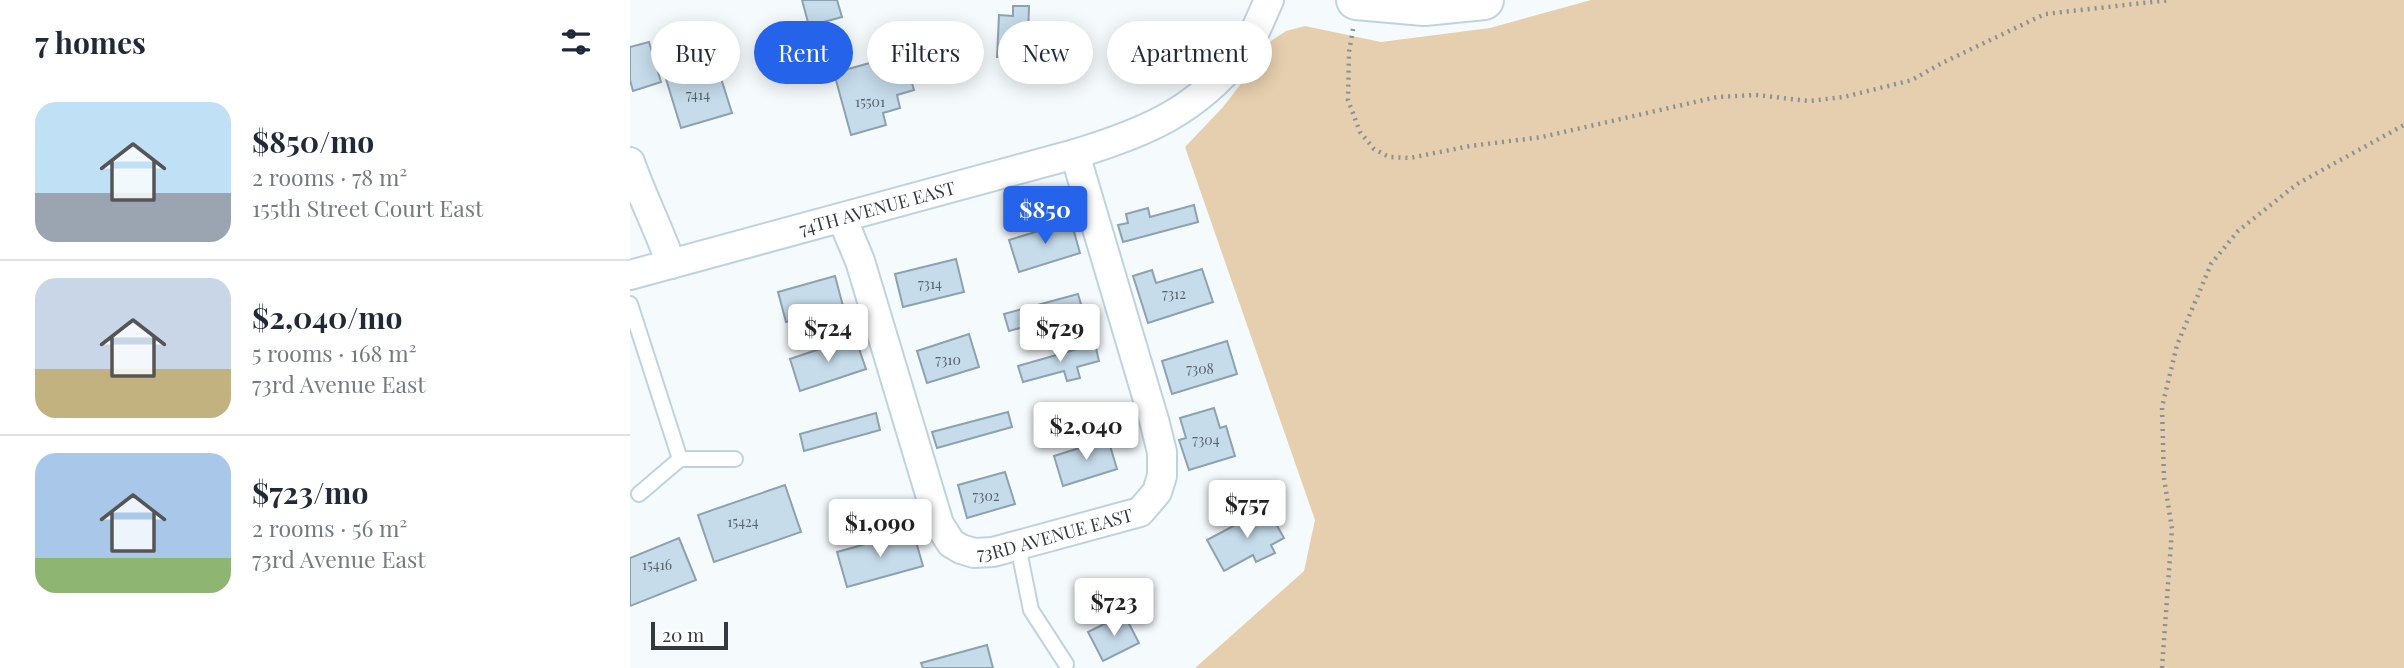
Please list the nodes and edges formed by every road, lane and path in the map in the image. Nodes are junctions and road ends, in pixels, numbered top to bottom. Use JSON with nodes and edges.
{"nodes":[{"id":1,"x":1269,"y":0,"type":"edge"},
{"id":2,"x":1357,"y":0,"type":"edge"},
{"id":3,"x":1484,"y":0,"type":"edge"},
{"id":4,"x":2170,"y":0,"type":"edge"},
{"id":5,"x":2404,"y":125,"type":"edge"},
{"id":6,"x":1075,"y":155,"type":"junction"},
{"id":7,"x":630,"y":162,"type":"edge"},
{"id":8,"x":842,"y":218,"type":"junction"},
{"id":9,"x":671,"y":264,"type":"junction"},
{"id":10,"x":630,"y":275,"type":"edge"},
{"id":11,"x":630,"y":304,"type":"edge"},
{"id":12,"x":680,"y":459,"type":"junction"},
{"id":13,"x":735,"y":459,"type":"dead end"},
{"id":14,"x":639,"y":494,"type":"dead end"},
{"id":15,"x":1018,"y":546,"type":"junction"},
{"id":16,"x":1066,"y":664,"type":"dead end"},
{"id":17,"x":2162,"y":668,"type":"edge"}],
"edges":[{"from":1,"to":6,"type":"street","name":"74TH AVENUE EAST"},
{"from":2,"to":3,"type":"street"},
{"from":2,"to":4,"type":"path"},
{"from":5,"to":17,"type":"path"},
{"from":6,"to":8,"type":"street","name":"74TH AVENUE EAST"},
{"from":6,"to":15,"type":"street","name":"73RD AVENUE EAST"},
{"from":7,"to":9,"type":"street"},
{"from":8,"to":9,"type":"street","name":"74TH AVENUE EAST"},
{"from":8,"to":15,"type":"street","name":"73RD AVENUE EAST"},
{"from":9,"to":10,"type":"street","name":"74TH AVENUE EAST"},
{"from":11,"to":12,"type":"lane"},
{"from":12,"to":13,"type":"lane"},
{"from":12,"to":14,"type":"lane"},
{"from":15,"to":16,"type":"lane"}]}
